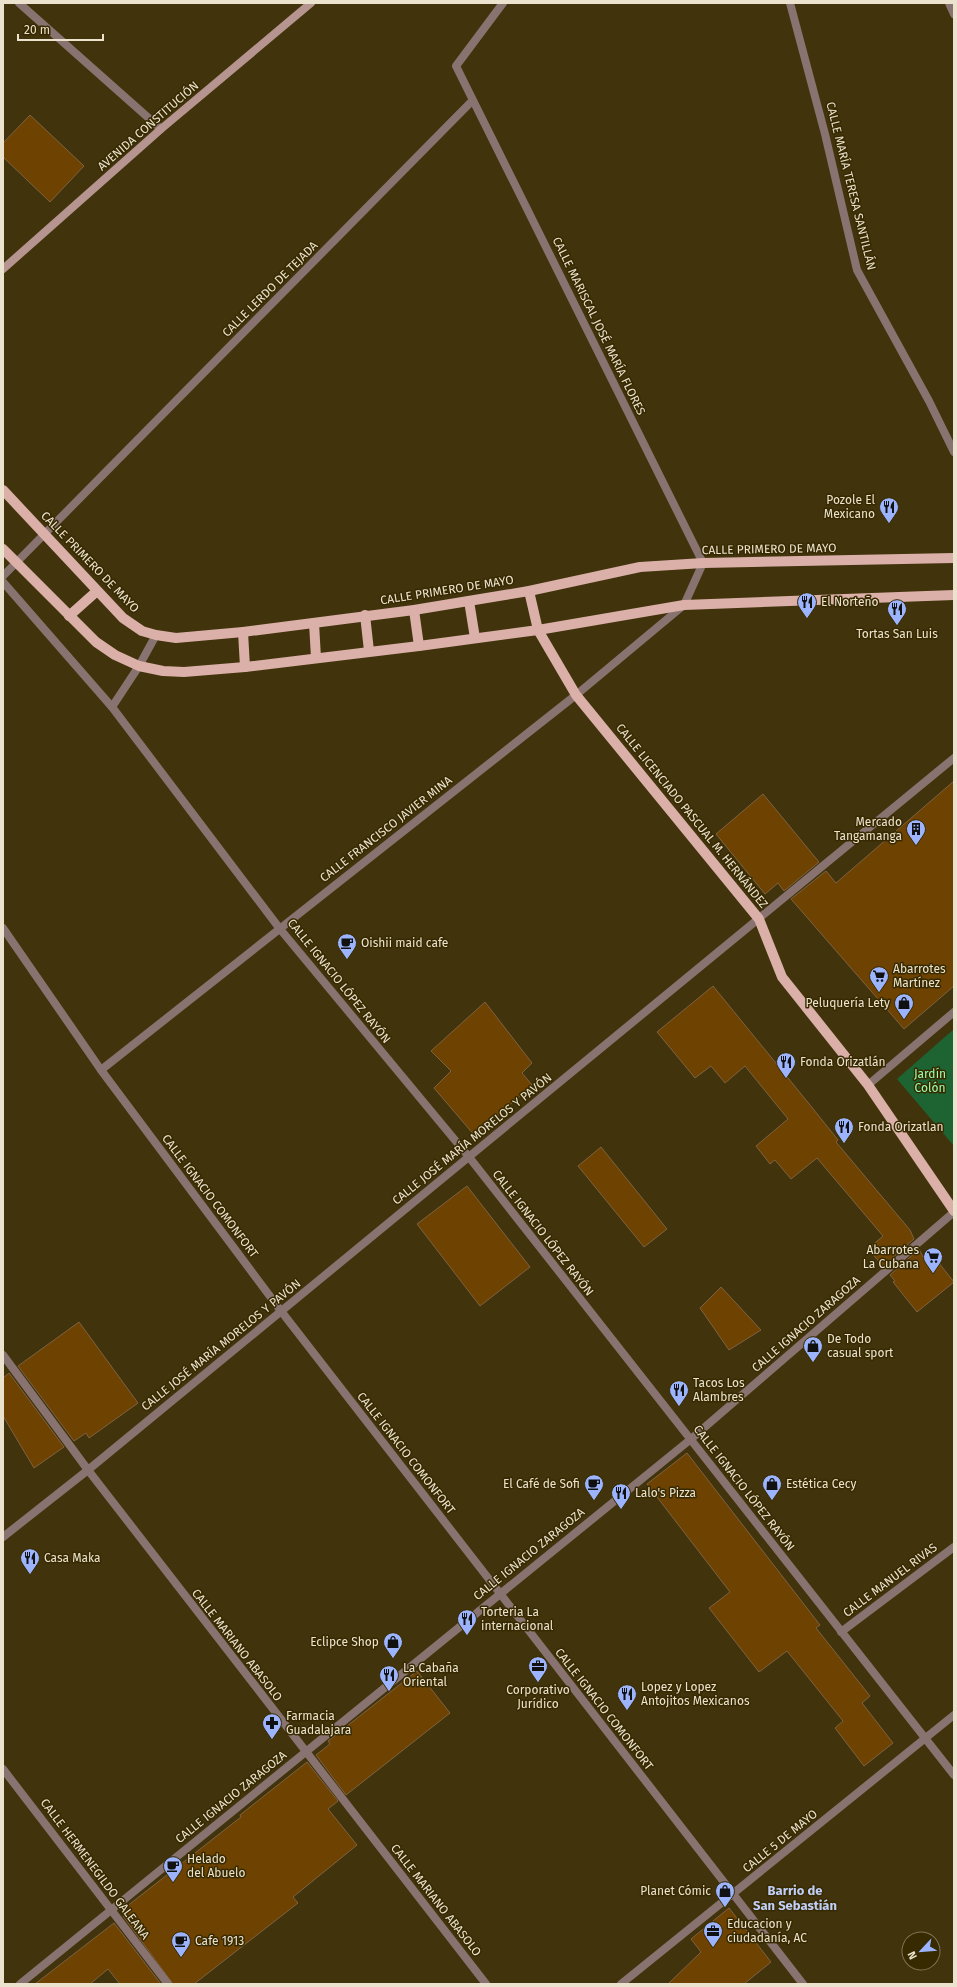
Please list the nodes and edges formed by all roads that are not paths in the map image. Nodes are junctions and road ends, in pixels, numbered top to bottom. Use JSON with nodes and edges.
{"nodes":[{"id":1,"x":19,"y":3,"type":"edge"},
{"id":2,"x":311,"y":3,"type":"edge"},
{"id":3,"x":503,"y":3,"type":"edge"},
{"id":4,"x":790,"y":3,"type":"edge"},
{"id":5,"x":949,"y":3,"type":"edge"},
{"id":6,"x":954,"y":14,"type":"edge"},
{"id":7,"x":472,"y":101,"type":"junction"},
{"id":8,"x":161,"y":129,"type":"junction"},
{"id":9,"x":3,"y":269,"type":"edge"},
{"id":10,"x":954,"y":452,"type":"edge"},
{"id":11,"x":3,"y":490,"type":"edge"},
{"id":12,"x":45,"y":535,"type":"junction"},
{"id":13,"x":3,"y":549,"type":"edge"},
{"id":14,"x":954,"y":558,"type":"edge"},
{"id":15,"x":16,"y":563,"type":"junction"},
{"id":16,"x":703,"y":563,"type":"junction"},
{"id":17,"x":3,"y":576,"type":"edge"},
{"id":18,"x":3,"y":582,"type":"edge"},
{"id":19,"x":97,"y":591,"type":"junction"},
{"id":20,"x":529,"y":591,"type":"junction"},
{"id":21,"x":954,"y":595,"type":"edge"},
{"id":22,"x":469,"y":601,"type":"junction"},
{"id":23,"x":684,"y":605,"type":"junction"},
{"id":24,"x":414,"y":610,"type":"junction"},
{"id":25,"x":365,"y":615,"type":"junction"},
{"id":26,"x":69,"y":616,"type":"junction"},
{"id":27,"x":314,"y":623,"type":"junction"},
{"id":28,"x":538,"y":630,"type":"junction"},
{"id":29,"x":243,"y":632,"type":"junction"},
{"id":30,"x":156,"y":635,"type":"junction"},
{"id":31,"x":475,"y":638,"type":"junction"},
{"id":32,"x":419,"y":646,"type":"junction"},
{"id":33,"x":369,"y":651,"type":"junction"},
{"id":34,"x":316,"y":658,"type":"junction"},
{"id":35,"x":139,"y":666,"type":"junction"},
{"id":36,"x":245,"y":667,"type":"junction"},
{"id":37,"x":576,"y":695,"type":"junction"},
{"id":38,"x":112,"y":707,"type":"junction"},
{"id":39,"x":954,"y":758,"type":"edge"},
{"id":40,"x":759,"y":919,"type":"junction"},
{"id":41,"x":3,"y":928,"type":"edge"},
{"id":42,"x":280,"y":929,"type":"junction"},
{"id":43,"x":954,"y":1012,"type":"edge"},
{"id":44,"x":101,"y":1070,"type":"junction"},
{"id":45,"x":868,"y":1085,"type":"junction"},
{"id":46,"x":468,"y":1157,"type":"junction"},
{"id":47,"x":954,"y":1212,"type":"edge"},
{"id":48,"x":281,"y":1311,"type":"junction"},
{"id":49,"x":3,"y":1355,"type":"edge"},
{"id":50,"x":691,"y":1439,"type":"junction"},
{"id":51,"x":88,"y":1470,"type":"junction"},
{"id":52,"x":3,"y":1537,"type":"edge"},
{"id":53,"x":954,"y":1547,"type":"edge"},
{"id":54,"x":499,"y":1594,"type":"junction"},
{"id":55,"x":841,"y":1632,"type":"junction"},
{"id":56,"x":954,"y":1716,"type":"edge"},
{"id":57,"x":925,"y":1738,"type":"junction"},
{"id":58,"x":305,"y":1752,"type":"junction"},
{"id":59,"x":3,"y":1769,"type":"edge"},
{"id":60,"x":954,"y":1775,"type":"edge"},
{"id":61,"x":734,"y":1894,"type":"junction"},
{"id":62,"x":110,"y":1910,"type":"junction"},
{"id":63,"x":20,"y":1984,"type":"edge"},
{"id":64,"x":168,"y":1984,"type":"edge"},
{"id":65,"x":486,"y":1984,"type":"edge"},
{"id":66,"x":621,"y":1984,"type":"edge"},
{"id":67,"x":803,"y":1984,"type":"edge"}],
"edges":[{"from":1,"to":8,"type":"street"},
{"from":2,"to":8,"type":"main road","name":"AVENIDA CONSTITUCIÓN"},
{"from":3,"to":7,"type":"street"},
{"from":4,"to":10,"type":"street","name":"CALLE MARÍA TERESA SANTILLÁN"},
{"from":5,"to":6,"type":"street"},
{"from":7,"to":12,"type":"street","name":"CALLE LERDO DE TEJADA"},
{"from":7,"to":16,"type":"street","name":"CALLE MARISCAL JOSÉ MARÍA FLORES"},
{"from":8,"to":9,"type":"main road","name":"AVENIDA CONSTITUCIÓN"},
{"from":11,"to":12,"type":"main road","name":"CALLE PRIMERO DE MAYO"},
{"from":12,"to":15,"type":"street","name":"CALLE LERDO DE TEJADA"},
{"from":12,"to":19,"type":"main road","name":"CALLE PRIMERO DE MAYO"},
{"from":13,"to":15,"type":"main road"},
{"from":14,"to":16,"type":"main road","name":"CALLE PRIMERO DE MAYO"},
{"from":15,"to":17,"type":"street","name":"CALLE LERDO DE TEJADA"},
{"from":15,"to":26,"type":"main road"},
{"from":16,"to":20,"type":"main road","name":"CALLE PRIMERO DE MAYO"},
{"from":16,"to":23,"type":"street"},
{"from":18,"to":38,"type":"street","name":"CALLE IGNACIO LÓPEZ RAYÓN"},
{"from":19,"to":26,"type":"main road"},
{"from":19,"to":30,"type":"main road","name":"CALLE PRIMERO DE MAYO"},
{"from":20,"to":22,"type":"main road","name":"CALLE PRIMERO DE MAYO"},
{"from":20,"to":28,"type":"main road","name":"CALLE LICENCIADO PASCUAL M. HERNÁNDEZ"},
{"from":21,"to":23,"type":"main road"},
{"from":22,"to":24,"type":"main road","name":"CALLE PRIMERO DE MAYO"},
{"from":22,"to":31,"type":"main road"},
{"from":23,"to":28,"type":"main road"},
{"from":23,"to":37,"type":"street","name":"CALLE FRANCISCO JAVIER MINA"},
{"from":24,"to":25,"type":"main road","name":"CALLE PRIMERO DE MAYO"},
{"from":24,"to":32,"type":"main road"},
{"from":25,"to":27,"type":"main road","name":"CALLE PRIMERO DE MAYO"},
{"from":25,"to":33,"type":"main road"},
{"from":26,"to":35,"type":"main road"},
{"from":27,"to":29,"type":"main road","name":"CALLE PRIMERO DE MAYO"},
{"from":27,"to":34,"type":"main road"},
{"from":28,"to":31,"type":"main road"},
{"from":28,"to":37,"type":"main road","name":"CALLE LICENCIADO PASCUAL M. HERNÁNDEZ"},
{"from":29,"to":30,"type":"main road","name":"CALLE PRIMERO DE MAYO"},
{"from":29,"to":36,"type":"main road"},
{"from":30,"to":35,"type":"street"},
{"from":31,"to":32,"type":"main road"},
{"from":32,"to":33,"type":"main road"},
{"from":33,"to":34,"type":"main road"},
{"from":34,"to":36,"type":"main road"},
{"from":35,"to":36,"type":"main road"},
{"from":35,"to":38,"type":"street"},
{"from":37,"to":40,"type":"main road","name":"CALLE LICENCIADO PASCUAL M. HERNÁNDEZ"},
{"from":37,"to":42,"type":"street","name":"CALLE FRANCISCO JAVIER MINA"},
{"from":38,"to":42,"type":"street","name":"CALLE IGNACIO LÓPEZ RAYÓN"},
{"from":39,"to":40,"type":"street","name":"CALLE JOSÉ MARÍA MORELOS Y PAVÓN"},
{"from":40,"to":45,"type":"main road","name":"CALLE LICENCIADO PASCUAL M. HERNÁNDEZ"},
{"from":40,"to":46,"type":"street","name":"CALLE JOSÉ MARÍA MORELOS Y PAVÓN"},
{"from":41,"to":44,"type":"street","name":"CALLE IGNACIO COMONFORT"},
{"from":42,"to":44,"type":"street","name":"CALLE FRANCISCO JAVIER MINA"},
{"from":42,"to":46,"type":"street","name":"CALLE IGNACIO LÓPEZ RAYÓN"},
{"from":43,"to":45,"type":"street"},
{"from":44,"to":48,"type":"street","name":"CALLE IGNACIO COMONFORT"},
{"from":45,"to":47,"type":"main road","name":"CALLE LICENCIADO PASCUAL M. HERNÁNDEZ"},
{"from":46,"to":48,"type":"street","name":"CALLE JOSÉ MARÍA MORELOS Y PAVÓN"},
{"from":46,"to":50,"type":"street","name":"CALLE IGNACIO LÓPEZ RAYÓN"},
{"from":47,"to":50,"type":"street","name":"CALLE IGNACIO ZARAGOZA"},
{"from":48,"to":51,"type":"street","name":"CALLE JOSÉ MARÍA MORELOS Y PAVÓN"},
{"from":48,"to":54,"type":"street","name":"CALLE IGNACIO COMONFORT"},
{"from":49,"to":51,"type":"street","name":"CALLE MARIANO ABASOLO"},
{"from":50,"to":54,"type":"street","name":"CALLE IGNACIO ZARAGOZA"},
{"from":50,"to":55,"type":"street","name":"CALLE IGNACIO LÓPEZ RAYÓN"},
{"from":51,"to":52,"type":"street","name":"CALLE JOSÉ MARÍA MORELOS Y PAVÓN"},
{"from":51,"to":58,"type":"street","name":"CALLE MARIANO ABASOLO"},
{"from":53,"to":55,"type":"street","name":"CALLE MANUEL RIVAS"},
{"from":54,"to":58,"type":"street","name":"CALLE IGNACIO ZARAGOZA"},
{"from":54,"to":61,"type":"street","name":"CALLE IGNACIO COMONFORT"},
{"from":55,"to":57,"type":"street","name":"CALLE IGNACIO LÓPEZ RAYÓN"},
{"from":56,"to":57,"type":"street","name":"CALLE 5 DE MAYO"},
{"from":57,"to":60,"type":"street","name":"CALLE IGNACIO LÓPEZ RAYÓN"},
{"from":57,"to":61,"type":"street","name":"CALLE 5 DE MAYO"},
{"from":58,"to":62,"type":"street","name":"CALLE IGNACIO ZARAGOZA"},
{"from":58,"to":65,"type":"street","name":"CALLE MARIANO ABASOLO"},
{"from":59,"to":62,"type":"street","name":"CALLE HERMENEGILDO GALEANA"},
{"from":61,"to":66,"type":"street","name":"CALLE 5 DE MAYO"},
{"from":61,"to":67,"type":"street","name":"CALLE IGNACIO COMONFORT"},
{"from":62,"to":63,"type":"street","name":"CALLE IGNACIO ZARAGOZA"},
{"from":62,"to":64,"type":"street","name":"CALLE HERMENEGILDO GALEANA"}]}
